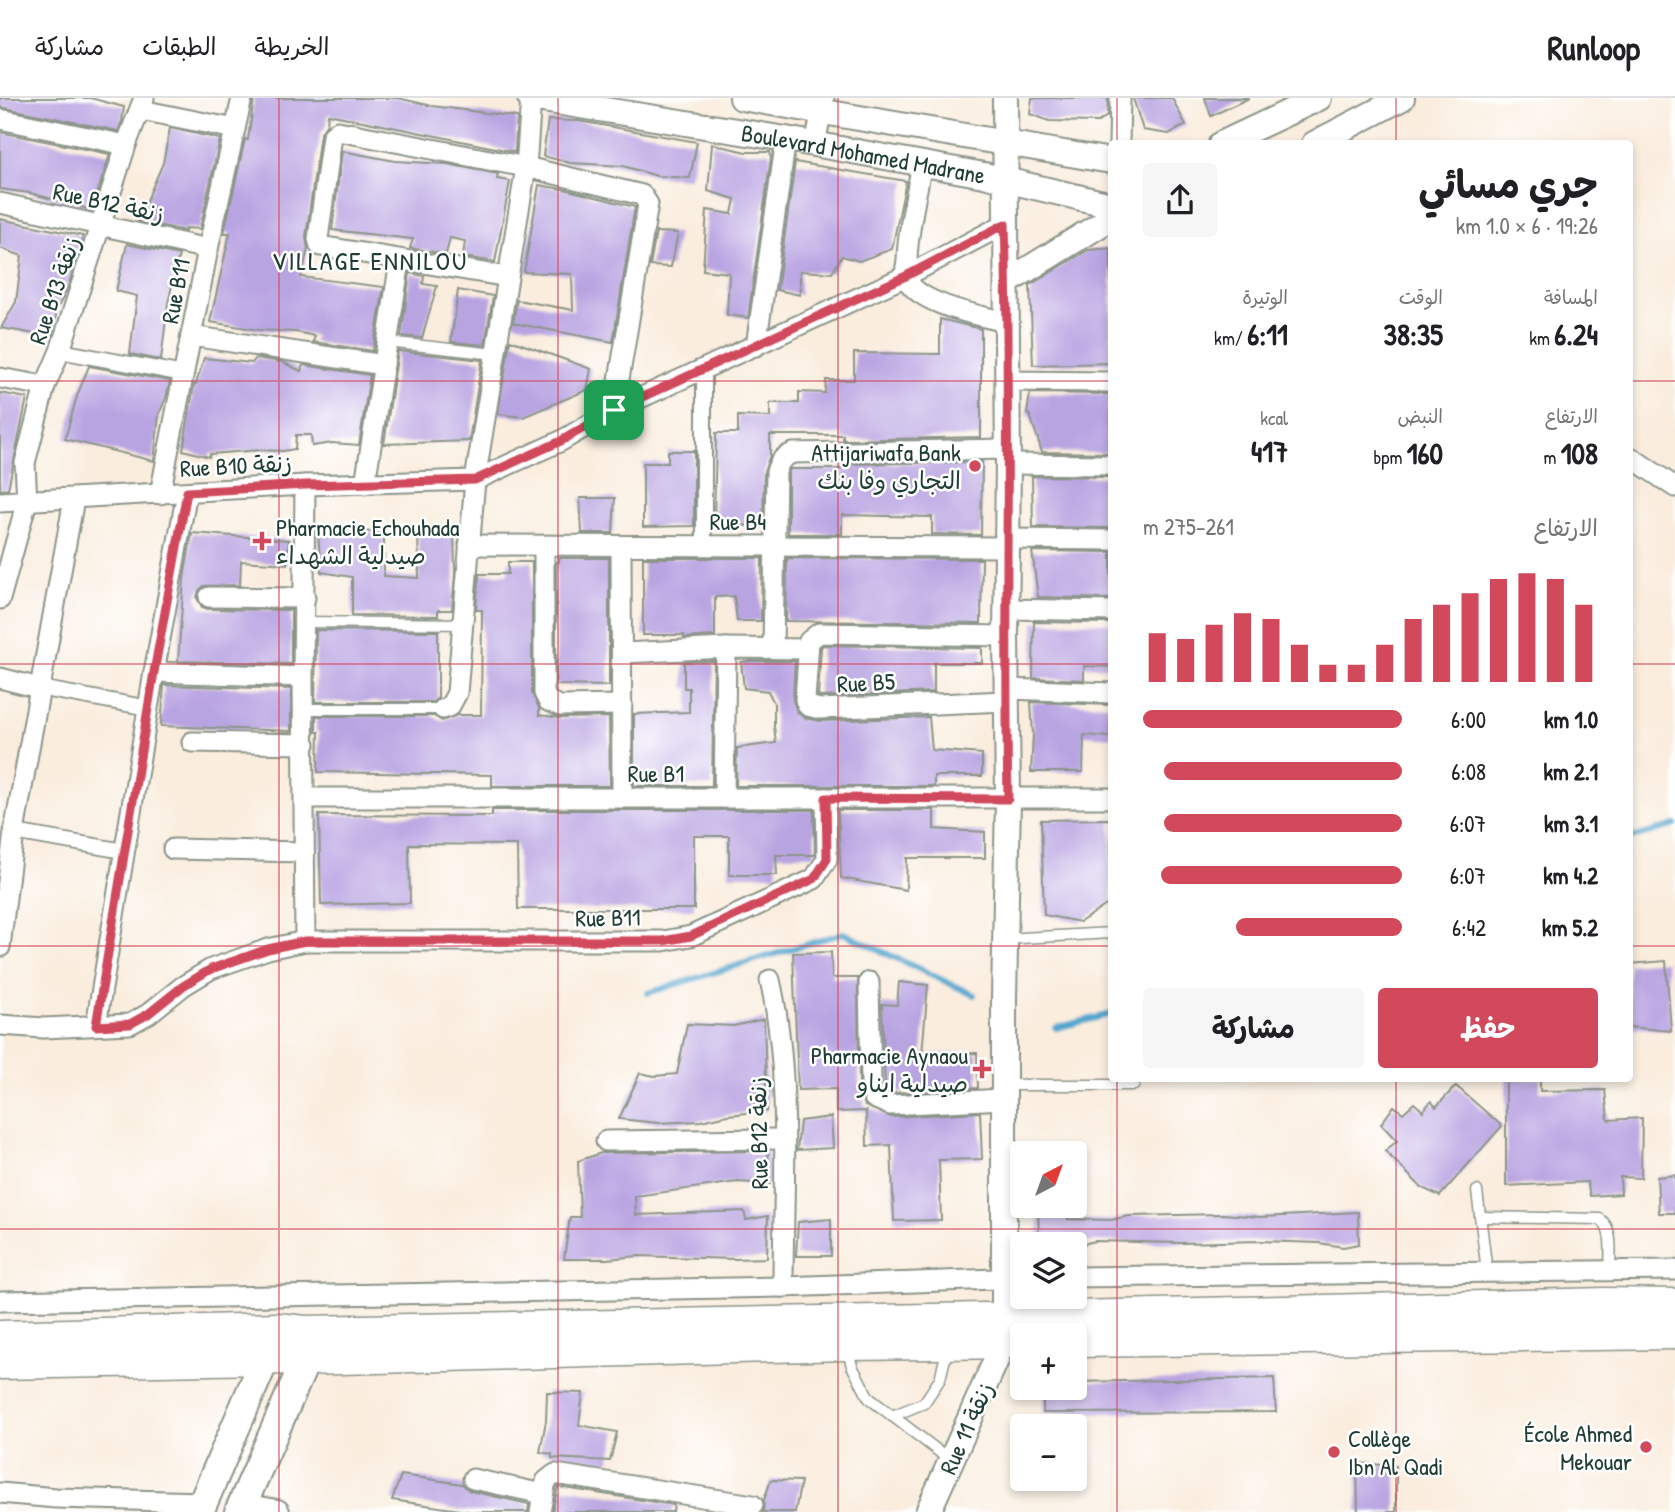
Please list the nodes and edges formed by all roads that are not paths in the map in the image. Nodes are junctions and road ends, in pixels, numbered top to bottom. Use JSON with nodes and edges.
{"nodes":[{"id":1,"x":242,"y":98,"type":"edge"},
{"id":2,"x":531,"y":98,"type":"edge"},
{"id":3,"x":742,"y":98,"type":"edge"},
{"id":4,"x":1005,"y":98,"type":"edge"},
{"id":5,"x":1120,"y":98,"type":"edge"},
{"id":6,"x":1319,"y":98,"type":"edge"},
{"id":7,"x":1402,"y":98,"type":"edge"},
{"id":8,"x":142,"y":104,"type":"edge"},
{"id":9,"x":823,"y":104,"type":"edge"},
{"id":10,"x":0,"y":120,"type":"edge"},
{"id":11,"x":235,"y":129,"type":"junction"},
{"id":12,"x":786,"y":139,"type":"junction"},
{"id":13,"x":1119,"y":140,"type":"edge"},
{"id":14,"x":1230,"y":140,"type":"edge"},
{"id":15,"x":1322,"y":140,"type":"edge"},
{"id":16,"x":1004,"y":143,"type":"junction"},
{"id":17,"x":126,"y":145,"type":"junction"},
{"id":18,"x":815,"y":145,"type":"junction"},
{"id":19,"x":1108,"y":160,"type":"edge"},
{"id":20,"x":922,"y":164,"type":"junction"},
{"id":21,"x":526,"y":167,"type":"junction"},
{"id":22,"x":1005,"y":180,"type":"junction"},
{"id":23,"x":0,"y":204,"type":"edge"},
{"id":24,"x":1108,"y":204,"type":"edge"},
{"id":25,"x":1108,"y":220,"type":"edge"},
{"id":26,"x":1005,"y":224,"type":"junction"},
{"id":27,"x":101,"y":226,"type":"junction"},
{"id":28,"x":208,"y":249,"type":"junction"},
{"id":29,"x":400,"y":261,"type":"junction"},
{"id":30,"x":906,"y":276,"type":"junction"},
{"id":31,"x":508,"y":277,"type":"junction"},
{"id":32,"x":1007,"y":282,"type":"junction"},
{"id":33,"x":1006,"y":322,"type":"junction"},
{"id":34,"x":191,"y":336,"type":"junction"},
{"id":35,"x":387,"y":342,"type":"junction"},
{"id":36,"x":756,"y":346,"type":"junction"},
{"id":37,"x":61,"y":351,"type":"junction"},
{"id":38,"x":495,"y":354,"type":"junction"},
{"id":39,"x":384,"y":365,"type":"junction"},
{"id":40,"x":704,"y":370,"type":"junction"},
{"id":41,"x":184,"y":374,"type":"junction"},
{"id":42,"x":0,"y":378,"type":"edge"},
{"id":43,"x":1007,"y":381,"type":"junction"},
{"id":44,"x":1108,"y":383,"type":"edge"},
{"id":45,"x":45,"y":386,"type":"junction"},
{"id":46,"x":614,"y":410,"type":"junction"},
{"id":47,"x":1008,"y":456,"type":"junction"},
{"id":48,"x":1633,"y":459,"type":"edge"},
{"id":49,"x":1108,"y":465,"type":"edge"},
{"id":50,"x":475,"y":480,"type":"junction"},
{"id":51,"x":365,"y":484,"type":"junction"},
{"id":52,"x":305,"y":485,"type":"junction"},
{"id":53,"x":1675,"y":487,"type":"edge"},
{"id":54,"x":187,"y":492,"type":"junction"},
{"id":55,"x":160,"y":494,"type":"junction"},
{"id":56,"x":74,"y":499,"type":"junction"},
{"id":57,"x":27,"y":501,"type":"junction"},
{"id":58,"x":0,"y":502,"type":"edge"},
{"id":59,"x":1108,"y":540,"type":"edge"},
{"id":60,"x":1008,"y":543,"type":"junction"},
{"id":61,"x":469,"y":545,"type":"junction"},
{"id":62,"x":776,"y":545,"type":"junction"},
{"id":63,"x":544,"y":546,"type":"junction"},
{"id":64,"x":621,"y":546,"type":"junction"},
{"id":65,"x":704,"y":546,"type":"junction"},
{"id":66,"x":209,"y":597,"type":"dead end"},
{"id":67,"x":305,"y":598,"type":"junction"},
{"id":68,"x":0,"y":599,"type":"edge"},
{"id":69,"x":1007,"y":609,"type":"junction"},
{"id":70,"x":1108,"y":611,"type":"edge"},
{"id":71,"x":305,"y":622,"type":"junction"},
{"id":72,"x":463,"y":624,"type":"junction"},
{"id":73,"x":1006,"y":636,"type":"junction"},
{"id":74,"x":813,"y":641,"type":"junction"},
{"id":75,"x":726,"y":648,"type":"junction"},
{"id":76,"x":773,"y":648,"type":"junction"},
{"id":77,"x":623,"y":653,"type":"junction"},
{"id":78,"x":154,"y":672,"type":"junction"},
{"id":79,"x":303,"y":677,"type":"junction"},
{"id":80,"x":0,"y":678,"type":"edge"},
{"id":81,"x":39,"y":688,"type":"junction"},
{"id":82,"x":1108,"y":693,"type":"edge"},
{"id":83,"x":1007,"y":694,"type":"junction"},
{"id":84,"x":622,"y":705,"type":"junction"},
{"id":85,"x":149,"y":708,"type":"junction"},
{"id":86,"x":304,"y":709,"type":"junction"},
{"id":87,"x":443,"y":709,"type":"joint"},
{"id":88,"x":192,"y":742,"type":"dead end"},
{"id":89,"x":305,"y":744,"type":"junction"},
{"id":90,"x":305,"y":798,"type":"junction"},
{"id":91,"x":622,"y":798,"type":"junction"},
{"id":92,"x":724,"y":798,"type":"junction"},
{"id":93,"x":826,"y":798,"type":"junction"},
{"id":94,"x":1108,"y":798,"type":"edge"},
{"id":95,"x":1008,"y":799,"type":"junction"},
{"id":96,"x":15,"y":832,"type":"junction"},
{"id":97,"x":173,"y":849,"type":"dead end"},
{"id":98,"x":124,"y":851,"type":"junction"},
{"id":99,"x":304,"y":852,"type":"junction"},
{"id":100,"x":1108,"y":933,"type":"edge"},
{"id":101,"x":1005,"y":939,"type":"junction"},
{"id":102,"x":305,"y":941,"type":"junction"},
{"id":103,"x":0,"y":947,"type":"edge"},
{"id":104,"x":770,"y":981,"type":"dead end"},
{"id":105,"x":869,"y":982,"type":"dead end"},
{"id":106,"x":0,"y":1025,"type":"edge"},
{"id":107,"x":96,"y":1026,"type":"junction"},
{"id":108,"x":1134,"y":1085,"type":"dead end"},
{"id":109,"x":1003,"y":1092,"type":"junction"},
{"id":110,"x":783,"y":1139,"type":"junction"},
{"id":111,"x":606,"y":1141,"type":"dead end"},
{"id":112,"x":1478,"y":1191,"type":"dead end"},
{"id":113,"x":1480,"y":1217,"type":"junction"},
{"id":114,"x":1011,"y":1232,"type":"edge"},
{"id":115,"x":1607,"y":1270,"type":"junction"},
{"id":116,"x":1675,"y":1270,"type":"edge"},
{"id":117,"x":1487,"y":1272,"type":"junction"},
{"id":118,"x":1087,"y":1277,"type":"edge"},
{"id":119,"x":1010,"y":1278,"type":"edge"},
{"id":120,"x":783,"y":1287,"type":"junction"},
{"id":121,"x":307,"y":1295,"type":"junction"},
{"id":122,"x":0,"y":1301,"type":"edge"},
{"id":123,"x":1675,"y":1305,"type":"edge"},
{"id":124,"x":1011,"y":1309,"type":"edge"},
{"id":125,"x":1605,"y":1319,"type":"junction"},
{"id":126,"x":1675,"y":1333,"type":"edge"},
{"id":127,"x":1009,"y":1334,"type":"edge"},
{"id":128,"x":0,"y":1337,"type":"edge"},
{"id":129,"x":1087,"y":1340,"type":"edge"},
{"id":130,"x":272,"y":1343,"type":"junction"},
{"id":131,"x":846,"y":1344,"type":"junction"},
{"id":132,"x":949,"y":1344,"type":"junction"},
{"id":133,"x":312,"y":1345,"type":"junction"},
{"id":134,"x":0,"y":1363,"type":"edge"},
{"id":135,"x":892,"y":1416,"type":"junction"},
{"id":136,"x":951,"y":1461,"type":"junction"},
{"id":137,"x":473,"y":1479,"type":"dead end"},
{"id":138,"x":0,"y":1493,"type":"edge"},
{"id":139,"x":541,"y":1503,"type":"edge"},
{"id":140,"x":53,"y":1505,"type":"edge"},
{"id":141,"x":753,"y":1505,"type":"dead end"},
{"id":142,"x":201,"y":1507,"type":"edge"},
{"id":143,"x":241,"y":1509,"type":"edge"},
{"id":144,"x":277,"y":1512,"type":"edge"},
{"id":145,"x":928,"y":1512,"type":"edge"}],
"edges":[{"from":1,"to":11,"type":"street","name":"Rue B11"},
{"from":2,"to":12,"type":"street","name":"Boulevard Mohamed Madrane"},
{"from":2,"to":21,"type":"street"},
{"from":3,"to":9,"type":"street","name":"Boulevard Mohamed Madrane"},
{"from":4,"to":16,"type":"street","name":"Rue 11 زنقة"},
{"from":5,"to":13,"type":"street"},
{"from":6,"to":14,"type":"street"},
{"from":7,"to":15,"type":"street"},
{"from":8,"to":11,"type":"street"},
{"from":8,"to":17,"type":"street","name":"Rue B13 زنقة"},
{"from":9,"to":16,"type":"street","name":"Boulevard Mohamed Madrane"},
{"from":9,"to":18,"type":"street"},
{"from":10,"to":17,"type":"street"},
{"from":11,"to":28,"type":"street","name":"Rue B11"},
{"from":12,"to":18,"type":"street","name":"Boulevard Mohamed Madrane"},
{"from":12,"to":36,"type":"street"},
{"from":16,"to":19,"type":"street","name":"Boulevard Mohamed Madrane"},
{"from":16,"to":22,"type":"street","name":"Rue 11 زنقة"},
{"from":17,"to":27,"type":"street","name":"Rue B13 زنقة"},
{"from":18,"to":20,"type":"street","name":"Boulevard Mohamed Madrane"},
{"from":20,"to":22,"type":"street","name":"Boulevard Mohamed Madrane"},
{"from":20,"to":30,"type":"street"},
{"from":21,"to":29,"type":"street"},
{"from":21,"to":31,"type":"street"},
{"from":21,"to":46,"type":"street"},
{"from":22,"to":24,"type":"street","name":"Boulevard Mohamed Madrane"},
{"from":22,"to":26,"type":"street","name":"Rue 11 زنقة"},
{"from":23,"to":27,"type":"street","name":"Rue B12 زنقة"},
{"from":25,"to":32,"type":"street"},
{"from":26,"to":30,"type":"street"},
{"from":26,"to":32,"type":"street","name":"Rue 11 زنقة"},
{"from":27,"to":28,"type":"street","name":"Rue B12 زنقة"},
{"from":27,"to":37,"type":"street","name":"Rue B13 زنقة"},
{"from":28,"to":34,"type":"street","name":"Rue B11"},
{"from":29,"to":31,"type":"street"},
{"from":29,"to":35,"type":"street"},
{"from":30,"to":33,"type":"street"},
{"from":30,"to":36,"type":"street"},
{"from":31,"to":38,"type":"street"},
{"from":32,"to":33,"type":"street","name":"Rue 11 زنقة"},
{"from":33,"to":43,"type":"street","name":"Rue 11 زنقة"},
{"from":34,"to":39,"type":"street"},
{"from":34,"to":41,"type":"street","name":"Rue B11"},
{"from":35,"to":38,"type":"lane"},
{"from":35,"to":39,"type":"street"},
{"from":36,"to":40,"type":"street"},
{"from":37,"to":41,"type":"street"},
{"from":37,"to":45,"type":"street","name":"Rue B13 زنقة"},
{"from":38,"to":50,"type":"street"},
{"from":39,"to":51,"type":"street"},
{"from":40,"to":46,"type":"street"},
{"from":40,"to":65,"type":"street"},
{"from":41,"to":55,"type":"street","name":"Rue B11"},
{"from":42,"to":45,"type":"street"},
{"from":43,"to":44,"type":"street"},
{"from":43,"to":47,"type":"street","name":"Rue 11 زنقة"},
{"from":45,"to":57,"type":"street","name":"Rue B13 زنقة"},
{"from":46,"to":50,"type":"street"},
{"from":47,"to":49,"type":"street"},
{"from":47,"to":60,"type":"street","name":"Rue 11 زنقة"},
{"from":47,"to":62,"type":"street"},
{"from":48,"to":53,"type":"street"},
{"from":50,"to":51,"type":"street","name":"Rue B10 زنقة"},
{"from":50,"to":61,"type":"street"},
{"from":51,"to":52,"type":"street","name":"Rue B10 زنقة"},
{"from":52,"to":54,"type":"street","name":"Rue B10 زنقة"},
{"from":52,"to":67,"type":"street"},
{"from":54,"to":55,"type":"street","name":"Rue B10 زنقة"},
{"from":54,"to":78,"type":"street"},
{"from":55,"to":56,"type":"street","name":"Rue B10 زنقة"},
{"from":56,"to":57,"type":"street","name":"Rue B10 زنقة"},
{"from":56,"to":81,"type":"street"},
{"from":57,"to":58,"type":"street","name":"Rue B10 زنقة"},
{"from":57,"to":68,"type":"street","name":"Rue B13 زنقة"},
{"from":59,"to":60,"type":"street","name":"Rue B4"},
{"from":60,"to":62,"type":"street","name":"Rue B4"},
{"from":60,"to":69,"type":"street","name":"Rue 11 زنقة"},
{"from":61,"to":63,"type":"street","name":"Rue B4"},
{"from":61,"to":72,"type":"street"},
{"from":62,"to":65,"type":"street","name":"Rue B4"},
{"from":62,"to":76,"type":"street"},
{"from":63,"to":64,"type":"street","name":"Rue B4"},
{"from":63,"to":84,"type":"street"},
{"from":64,"to":65,"type":"street","name":"Rue B4"},
{"from":64,"to":77,"type":"street"},
{"from":66,"to":67,"type":"street"},
{"from":67,"to":71,"type":"street"},
{"from":69,"to":70,"type":"street"},
{"from":69,"to":73,"type":"street","name":"Rue 11 زنقة"},
{"from":71,"to":72,"type":"lane"},
{"from":71,"to":79,"type":"street"},
{"from":72,"to":87,"type":"street"},
{"from":73,"to":74,"type":"street"},
{"from":73,"to":83,"type":"street","name":"Rue 11 زنقة"},
{"from":74,"to":76,"type":"street"},
{"from":74,"to":83,"type":"street","name":"Rue B5"},
{"from":75,"to":76,"type":"street"},
{"from":75,"to":77,"type":"street"},
{"from":75,"to":92,"type":"street"},
{"from":77,"to":84,"type":"street"},
{"from":78,"to":79,"type":"street"},
{"from":78,"to":85,"type":"street"},
{"from":79,"to":86,"type":"street"},
{"from":80,"to":81,"type":"street"},
{"from":81,"to":85,"type":"street"},
{"from":81,"to":96,"type":"street"},
{"from":82,"to":83,"type":"street","name":"Rue B5"},
{"from":83,"to":95,"type":"street","name":"Rue 11 زنقة"},
{"from":84,"to":91,"type":"street"},
{"from":85,"to":98,"type":"street"},
{"from":86,"to":87,"type":"lane"},
{"from":86,"to":89,"type":"street"},
{"from":88,"to":89,"type":"street"},
{"from":89,"to":90,"type":"street"},
{"from":90,"to":91,"type":"street","name":"Rue B1"},
{"from":90,"to":99,"type":"street"},
{"from":91,"to":92,"type":"street","name":"Rue B1"},
{"from":92,"to":93,"type":"street","name":"Rue B1"},
{"from":93,"to":95,"type":"street","name":"Rue B1"},
{"from":93,"to":102,"type":"street","name":"Rue B11"},
{"from":94,"to":95,"type":"street","name":"Rue B1"},
{"from":95,"to":101,"type":"street","name":"Rue 11 زنقة"},
{"from":96,"to":98,"type":"street"},
{"from":96,"to":103,"type":"street"},
{"from":97,"to":99,"type":"street"},
{"from":98,"to":107,"type":"street"},
{"from":99,"to":102,"type":"street"},
{"from":100,"to":101,"type":"lane"},
{"from":101,"to":109,"type":"street","name":"Rue 11 زنقة"},
{"from":102,"to":107,"type":"street","name":"Rue B11"},
{"from":104,"to":110,"type":"street","name":"Rue B12 زنقة"},
{"from":105,"to":109,"type":"street"},
{"from":106,"to":107,"type":"street","name":"Rue B11"},
{"from":108,"to":109,"type":"lane"},
{"from":109,"to":114,"type":"street","name":"Rue 11 زنقة"},
{"from":110,"to":111,"type":"street"},
{"from":110,"to":120,"type":"street","name":"Rue B12 زنقة"},
{"from":112,"to":113,"type":"lane"},
{"from":113,"to":115,"type":"lane"},
{"from":113,"to":117,"type":"lane"},
{"from":115,"to":116,"type":"street"},
{"from":115,"to":117,"type":"street"},
{"from":115,"to":125,"type":"street"},
{"from":117,"to":118,"type":"street"},
{"from":119,"to":120,"type":"street"},
{"from":120,"to":121,"type":"street"},
{"from":121,"to":122,"type":"street"},
{"from":121,"to":130,"type":"street"},
{"from":121,"to":133,"type":"street"},
{"from":123,"to":125,"type":"main road"},
{"from":124,"to":127,"type":"street","name":"Rue 11 زنقة"},
{"from":125,"to":126,"type":"main road"},
{"from":125,"to":127,"type":"main road"},
{"from":125,"to":129,"type":"main road"},
{"from":127,"to":132,"type":"main road"},
{"from":127,"to":133,"type":"main road"},
{"from":127,"to":136,"type":"street","name":"Rue 11 زنقة"},
{"from":128,"to":130,"type":"main road"},
{"from":130,"to":133,"type":"main road"},
{"from":130,"to":134,"type":"main road"},
{"from":130,"to":142,"type":"main road"},
{"from":131,"to":132,"type":"main road"},
{"from":131,"to":133,"type":"main road"},
{"from":131,"to":135,"type":"lane"},
{"from":132,"to":135,"type":"lane"},
{"from":133,"to":143,"type":"main road"},
{"from":135,"to":136,"type":"lane"},
{"from":136,"to":145,"type":"street","name":"Rue 11 زنقة"},
{"from":137,"to":139,"type":"street"},
{"from":138,"to":140,"type":"street"},
{"from":139,"to":141,"type":"street"},
{"from":140,"to":142,"type":"street"},
{"from":143,"to":144,"type":"street"}]}
